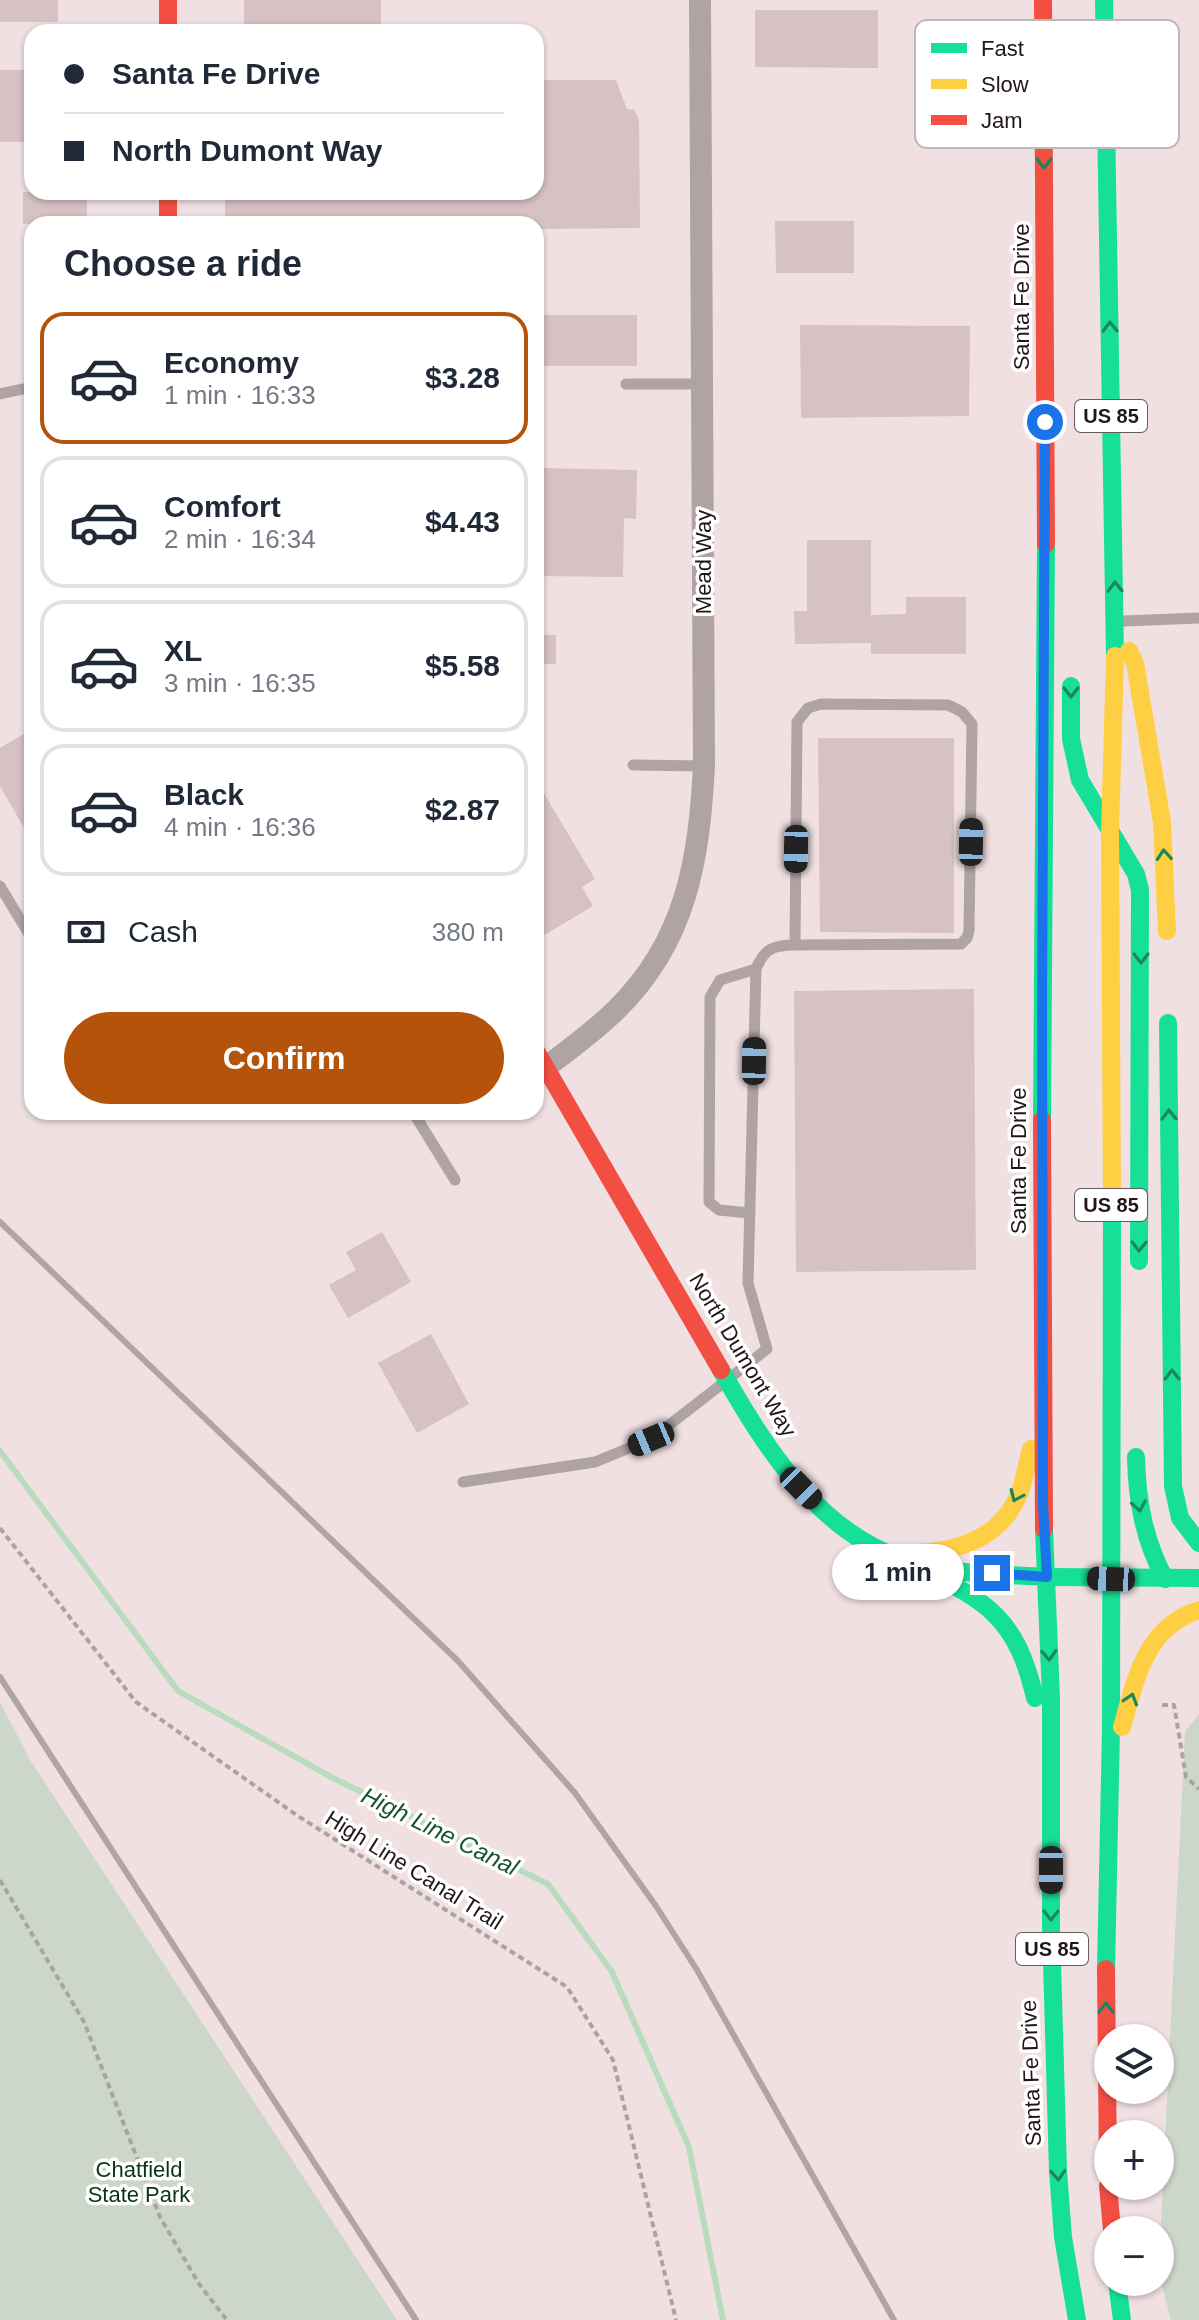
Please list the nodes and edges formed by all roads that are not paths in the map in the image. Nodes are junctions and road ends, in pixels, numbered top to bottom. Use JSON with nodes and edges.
{"nodes":[{"id":1,"x":168,"y":0,"type":"edge"},
{"id":2,"x":700,"y":0,"type":"edge"},
{"id":3,"x":1043,"y":0,"type":"edge"},
{"id":4,"x":1050,"y":0,"type":"edge"},
{"id":5,"x":1104,"y":0,"type":"edge"},
{"id":6,"x":1043,"y":20,"type":"edge"},
{"id":7,"x":1054,"y":20,"type":"edge"},
{"id":8,"x":1104,"y":20,"type":"edge"},
{"id":9,"x":168,"y":24,"type":"edge"},
{"id":10,"x":1044,"y":148,"type":"edge"},
{"id":11,"x":1107,"y":148,"type":"edge"},
{"id":12,"x":626,"y":384,"type":"dead end"},
{"id":13,"x":702,"y":384,"type":"junction"},
{"id":14,"x":24,"y":389,"type":"edge"},
{"id":15,"x":0,"y":394,"type":"edge"},
{"id":16,"x":1199,"y":618,"type":"edge"},
{"id":17,"x":1116,"y":622,"type":"junction"},
{"id":18,"x":1071,"y":675,"type":"dead end"},
{"id":19,"x":633,"y":765,"type":"dead end"},
{"id":20,"x":704,"y":766,"type":"junction"},
{"id":21,"x":1110,"y":832,"type":"junction"},
{"id":22,"x":0,"y":886,"type":"edge"},
{"id":23,"x":24,"y":926,"type":"edge"},
{"id":24,"x":795,"y":945,"type":"junction"},
{"id":25,"x":1167,"y":948,"type":"dead end"},
{"id":26,"x":756,"y":969,"type":"junction"},
{"id":27,"x":1168,"y":1008,"type":"dead end"},
{"id":28,"x":544,"y":1057,"type":"edge"},
{"id":29,"x":544,"y":1064,"type":"edge"},
{"id":30,"x":418,"y":1120,"type":"edge"},
{"id":31,"x":455,"y":1180,"type":"dead end"},
{"id":32,"x":750,"y":1213,"type":"junction"},
{"id":33,"x":1139,"y":1278,"type":"dead end"},
{"id":34,"x":727,"y":1379,"type":"junction"},
{"id":35,"x":1044,"y":1394,"type":"junction"},
{"id":36,"x":1136,"y":1437,"type":"dead end"},
{"id":37,"x":463,"y":1482,"type":"dead end"},
{"id":38,"x":1199,"y":1543,"type":"edge"},
{"id":39,"x":886,"y":1553,"type":"junction"},
{"id":40,"x":910,"y":1563,"type":"junction"},
{"id":41,"x":1047,"y":1577,"type":"junction"},
{"id":42,"x":1199,"y":1578,"type":"edge"},
{"id":43,"x":1111,"y":1579,"type":"junction"},
{"id":44,"x":1165,"y":1579,"type":"junction"},
{"id":45,"x":1199,"y":1610,"type":"edge"},
{"id":46,"x":1110,"y":1774,"type":"junction"},
{"id":47,"x":1052,"y":1786,"type":"junction"},
{"id":48,"x":1108,"y":2120,"type":"edge"},
{"id":49,"x":1119,"y":2296,"type":"edge"},
{"id":50,"x":1077,"y":2320,"type":"edge"},
{"id":51,"x":1122,"y":2320,"type":"edge"}],
"edges":[{"from":1,"to":9,"type":"main road"},
{"from":2,"to":13,"type":"street","name":"Mead Way"},
{"from":3,"to":6,"type":"main road","name":"Santa Fe Drive","number":"US 85","one_way":true},
{"from":4,"to":7,"type":"main road"},
{"from":8,"to":5,"type":"main road","number":"US 85","one_way":true},
{"from":10,"to":35,"type":"main road","name":"Santa Fe Drive","number":"US 85","one_way":true},
{"from":17,"to":11,"type":"main road","number":"US 85","one_way":true},
{"from":12,"to":13,"type":"lane"},
{"from":13,"to":20,"type":"street","name":"Mead Way"},
{"from":14,"to":15,"type":"lane"},
{"from":16,"to":17,"type":"lane"},
{"from":17,"to":21,"type":"main road","number":"US 85"},
{"from":25,"to":17,"type":"main road","one_way":true},
{"from":18,"to":21,"type":"main road","one_way":true},
{"from":19,"to":20,"type":"lane"},
{"from":20,"to":28,"type":"street","name":"Mead Way"},
{"from":21,"to":33,"type":"main road","one_way":true},
{"from":21,"to":43,"type":"main road","number":"US 85"},
{"from":22,"to":23,"type":"lane"},
{"from":24,"to":24,"type":"lane"},
{"from":24,"to":26,"type":"lane"},
{"from":26,"to":32,"type":"lane"},
{"from":26,"to":32,"type":"lane"},
{"from":38,"to":27,"type":"main road","one_way":true},
{"from":29,"to":34,"type":"main road","name":"North Dumont Way"},
{"from":30,"to":31,"type":"lane"},
{"from":32,"to":34,"type":"lane"},
{"from":34,"to":37,"type":"lane"},
{"from":34,"to":39,"type":"main road","name":"North Dumont Way"},
{"from":35,"to":39,"type":"main road","one_way":true},
{"from":35,"to":41,"type":"main road","name":"Santa Fe Drive","number":"US 85"},
{"from":36,"to":44,"type":"main road","one_way":true},
{"from":39,"to":40,"type":"main road","name":"North Dumont Way"},
{"from":40,"to":41,"type":"main road","name":"North Dumont Way"},
{"from":40,"to":47,"type":"main road"},
{"from":41,"to":43,"type":"main road","name":"North Dumont Way"},
{"from":41,"to":47,"type":"main road","name":"Santa Fe Drive","number":"US 85","one_way":true},
{"from":42,"to":44,"type":"main road","name":"North Dumont Way"},
{"from":43,"to":44,"type":"main road","name":"North Dumont Way"},
{"from":43,"to":46,"type":"main road","number":"US 85"},
{"from":46,"to":45,"type":"main road","one_way":true},
{"from":48,"to":46,"type":"main road","number":"US 85","one_way":true},
{"from":47,"to":50,"type":"main road","name":"Santa Fe Drive","number":"US 85","one_way":true},
{"from":49,"to":51,"type":"main road"}]}
